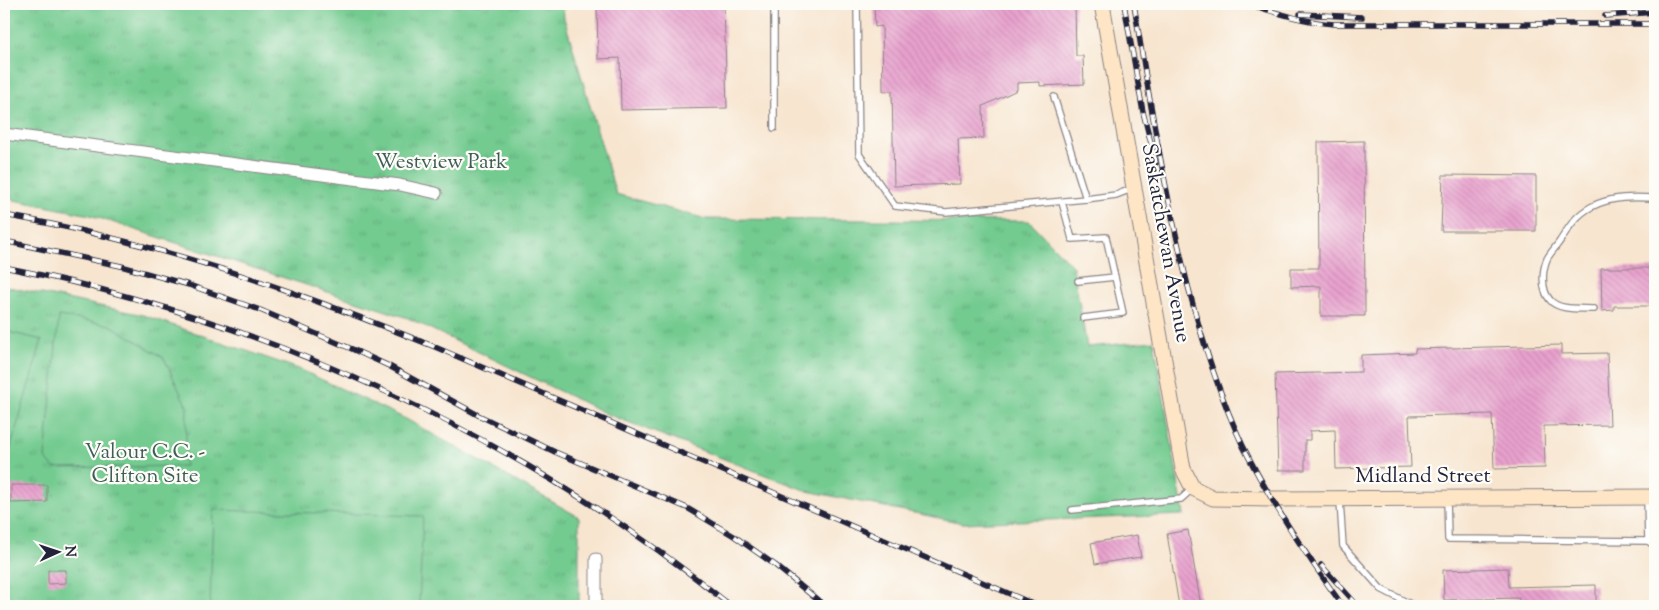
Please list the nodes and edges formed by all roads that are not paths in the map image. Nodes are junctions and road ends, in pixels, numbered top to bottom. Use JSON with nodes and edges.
{"nodes":[{"id":1,"x":774,"y":4,"type":"edge"},
{"id":2,"x":857,"y":4,"type":"edge"},
{"id":3,"x":1102,"y":4,"type":"edge"},
{"id":4,"x":1054,"y":96,"type":"dead end"},
{"id":5,"x":774,"y":128,"type":"dead end"},
{"id":6,"x":4,"y":134,"type":"edge"},
{"id":7,"x":1134,"y":188,"type":"junction"},
{"id":8,"x":436,"y":193,"type":"dead end"},
{"id":9,"x":1655,"y":198,"type":"edge"},
{"id":10,"x":1086,"y":199,"type":"junction"},
{"id":11,"x":1062,"y":202,"type":"junction"},
{"id":12,"x":1115,"y":277,"type":"junction"},
{"id":13,"x":1078,"y":281,"type":"dead end"},
{"id":14,"x":1594,"y":309,"type":"dead end"},
{"id":15,"x":1083,"y":318,"type":"dead end"},
{"id":16,"x":1193,"y":488,"type":"junction"},
{"id":17,"x":1447,"y":498,"type":"junction"},
{"id":18,"x":1651,"y":498,"type":"edge"},
{"id":19,"x":1340,"y":499,"type":"junction"},
{"id":20,"x":1072,"y":510,"type":"dead end"},
{"id":21,"x":1648,"y":540,"type":"junction"},
{"id":22,"x":1655,"y":546,"type":"edge"},
{"id":23,"x":596,"y":559,"type":"dead end"},
{"id":24,"x":596,"y":606,"type":"edge"},
{"id":25,"x":1414,"y":606,"type":"edge"}],
"edges":[{"from":1,"to":5,"type":"lane"},
{"from":2,"to":11,"type":"lane"},
{"from":3,"to":7,"type":"street","name":"Saskatchewan Avenue"},
{"from":4,"to":10,"type":"lane"},
{"from":6,"to":8,"type":"street"},
{"from":7,"to":10,"type":"lane"},
{"from":7,"to":16,"type":"street","name":"Saskatchewan Avenue"},
{"from":9,"to":14,"type":"lane"},
{"from":10,"to":11,"type":"lane"},
{"from":11,"to":12,"type":"lane"},
{"from":12,"to":13,"type":"lane"},
{"from":12,"to":15,"type":"lane"},
{"from":16,"to":19,"type":"street","name":"Midland Street"},
{"from":16,"to":20,"type":"lane"},
{"from":17,"to":18,"type":"street","name":"Midland Street"},
{"from":17,"to":19,"type":"street","name":"Midland Street"},
{"from":17,"to":21,"type":"lane"},
{"from":18,"to":21,"type":"lane"},
{"from":19,"to":25,"type":"lane"},
{"from":21,"to":22,"type":"lane"},
{"from":23,"to":24,"type":"street"}]}
